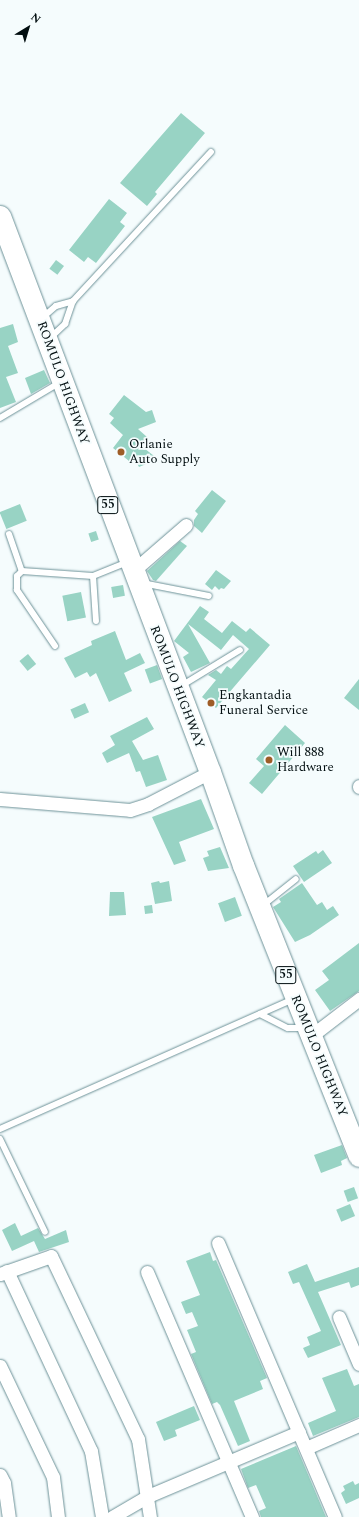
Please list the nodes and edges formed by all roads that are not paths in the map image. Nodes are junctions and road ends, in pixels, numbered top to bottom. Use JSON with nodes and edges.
{"nodes":[{"id":1,"x":211,"y":152,"type":"dead end"},
{"id":2,"x":0,"y":216,"type":"edge"},
{"id":3,"x":4,"y":239,"type":"edge"},
{"id":4,"x":73,"y":301,"type":"junction"},
{"id":5,"x":40,"y":321,"type":"junction"},
{"id":6,"x":47,"y":340,"type":"junction"},
{"id":7,"x":62,"y":381,"type":"junction"},
{"id":8,"x":0,"y":418,"type":"edge"},
{"id":9,"x":186,"y":525,"type":"dead end"},
{"id":10,"x":9,"y":534,"type":"dead end"},
{"id":11,"x":22,"y":570,"type":"junction"},
{"id":12,"x":133,"y":572,"type":"junction"},
{"id":13,"x":93,"y":576,"type":"junction"},
{"id":14,"x":209,"y":596,"type":"dead end"},
{"id":15,"x":96,"y":621,"type":"dead end"},
{"id":16,"x":55,"y":646,"type":"dead end"},
{"id":17,"x":240,"y":650,"type":"dead end"},
{"id":18,"x":178,"y":688,"type":"junction"},
{"id":19,"x":210,"y":772,"type":"junction"},
{"id":20,"x":0,"y":799,"type":"edge"},
{"id":21,"x":296,"y":879,"type":"dead end"},
{"id":22,"x":260,"y":908,"type":"junction"},
{"id":23,"x":295,"y":998,"type":"junction"},
{"id":24,"x":359,"y":999,"type":"edge"},
{"id":25,"x":260,"y":1014,"type":"junction"},
{"id":26,"x":310,"y":1032,"type":"junction"},
{"id":27,"x":0,"y":1129,"type":"edge"},
{"id":28,"x":0,"y":1139,"type":"edge"},
{"id":29,"x":359,"y":1156,"type":"edge"},
{"id":30,"x":45,"y":1232,"type":"dead end"},
{"id":31,"x":218,"y":1243,"type":"dead end"},
{"id":32,"x":4,"y":1272,"type":"edge"},
{"id":33,"x":147,"y":1272,"type":"dead end"},
{"id":34,"x":339,"y":1318,"type":"dead end"},
{"id":35,"x":359,"y":1364,"type":"edge"},
{"id":36,"x":0,"y":1366,"type":"edge"},
{"id":37,"x":359,"y":1425,"type":"edge"},
{"id":38,"x":300,"y":1432,"type":"junction"},
{"id":39,"x":306,"y":1448,"type":"junction"},
{"id":40,"x":228,"y":1464,"type":"junction"},
{"id":41,"x":0,"y":1475,"type":"edge"},
{"id":42,"x":2,"y":1489,"type":"edge"},
{"id":43,"x":148,"y":1496,"type":"junction"},
{"id":44,"x":9,"y":1517,"type":"edge"},
{"id":45,"x":58,"y":1517,"type":"edge"},
{"id":46,"x":102,"y":1517,"type":"edge"},
{"id":47,"x":112,"y":1517,"type":"edge"},
{"id":48,"x":150,"y":1517,"type":"edge"},
{"id":49,"x":252,"y":1517,"type":"edge"},
{"id":50,"x":335,"y":1517,"type":"edge"}],
"edges":[{"from":1,"to":4,"type":"lane"},
{"from":2,"to":3,"type":"highway","name":"ROMULO HIGHWAY","number":"55"},
{"from":3,"to":5,"type":"highway","name":"ROMULO HIGHWAY","number":"55"},
{"from":4,"to":5,"type":"lane"},
{"from":4,"to":6,"type":"lane"},
{"from":5,"to":6,"type":"highway","name":"ROMULO HIGHWAY","number":"55"},
{"from":6,"to":7,"type":"highway","name":"ROMULO HIGHWAY","number":"55"},
{"from":7,"to":8,"type":"lane"},
{"from":7,"to":12,"type":"highway","name":"ROMULO HIGHWAY","number":"55"},
{"from":9,"to":12,"type":"street"},
{"from":10,"to":11,"type":"lane"},
{"from":11,"to":13,"type":"lane"},
{"from":11,"to":16,"type":"lane"},
{"from":12,"to":13,"type":"lane"},
{"from":12,"to":14,"type":"lane"},
{"from":12,"to":18,"type":"highway","name":"ROMULO HIGHWAY","number":"55"},
{"from":13,"to":15,"type":"lane"},
{"from":17,"to":18,"type":"lane"},
{"from":18,"to":19,"type":"highway","name":"ROMULO HIGHWAY","number":"55"},
{"from":19,"to":20,"type":"street"},
{"from":19,"to":22,"type":"highway","name":"ROMULO HIGHWAY","number":"55"},
{"from":21,"to":22,"type":"lane"},
{"from":22,"to":23,"type":"highway","name":"ROMULO HIGHWAY","number":"55"},
{"from":23,"to":25,"type":"lane"},
{"from":23,"to":26,"type":"highway","name":"ROMULO HIGHWAY","number":"55"},
{"from":24,"to":26,"type":"street"},
{"from":25,"to":26,"type":"lane"},
{"from":25,"to":27,"type":"lane"},
{"from":26,"to":29,"type":"highway","name":"ROMULO HIGHWAY","number":"55"},
{"from":28,"to":30,"type":"lane"},
{"from":31,"to":38,"type":"street"},
{"from":32,"to":43,"type":"street"},
{"from":32,"to":46,"type":"street"},
{"from":33,"to":40,"type":"street"},
{"from":34,"to":35,"type":"street"},
{"from":36,"to":45,"type":"street"},
{"from":37,"to":39,"type":"street"},
{"from":38,"to":39,"type":"street"},
{"from":38,"to":40,"type":"street"},
{"from":39,"to":50,"type":"street"},
{"from":40,"to":43,"type":"street"},
{"from":40,"to":49,"type":"street"},
{"from":41,"to":42,"type":"street"},
{"from":42,"to":44,"type":"street"},
{"from":43,"to":47,"type":"street"},
{"from":43,"to":48,"type":"street"}]}
